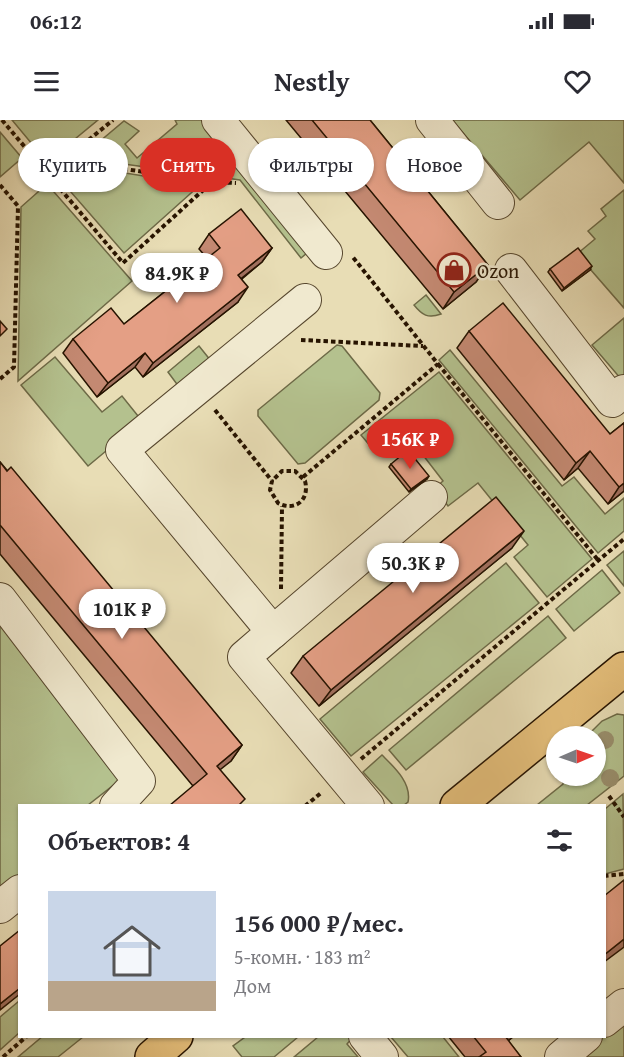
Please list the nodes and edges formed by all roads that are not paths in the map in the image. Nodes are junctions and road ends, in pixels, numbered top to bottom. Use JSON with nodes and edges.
{"nodes":[{"id":1,"x":218,"y":120,"type":"edge"},
{"id":2,"x":432,"y":120,"type":"edge"},
{"id":3,"x":498,"y":203,"type":"dead end"},
{"id":4,"x":337,"y":252,"type":"road end"},
{"id":5,"x":511,"y":270,"type":"dead end"},
{"id":6,"x":305,"y":300,"type":"dead end"},
{"id":7,"x":624,"y":391,"type":"edge"},
{"id":8,"x":431,"y":497,"type":"dead end"},
{"id":9,"x":0,"y":599,"type":"edge"},
{"id":10,"x":277,"y":628,"type":"junction"},
{"id":11,"x":622,"y":676,"type":"edge"},
{"id":12,"x":118,"y":804,"type":"edge"},
{"id":13,"x":367,"y":804,"type":"edge"},
{"id":14,"x":460,"y":804,"type":"edge"},
{"id":15,"x":18,"y":893,"type":"edge"},
{"id":16,"x":0,"y":907,"type":"edge"},
{"id":17,"x":624,"y":1005,"type":"edge"},
{"id":18,"x":606,"y":1019,"type":"edge"},
{"id":19,"x":175,"y":1038,"type":"edge"},
{"id":20,"x":367,"y":1038,"type":"edge"},
{"id":21,"x":584,"y":1038,"type":"edge"},
{"id":22,"x":152,"y":1057,"type":"edge"},
{"id":23,"x":382,"y":1057,"type":"edge"},
{"id":24,"x":561,"y":1057,"type":"edge"}],
"edges":[{"from":1,"to":4,"type":"lane"},
{"from":2,"to":3,"type":"lane"},
{"from":5,"to":7,"type":"lane"},
{"from":6,"to":10,"type":"lane"},
{"from":8,"to":10,"type":"lane"},
{"from":9,"to":12,"type":"lane"},
{"from":10,"to":13,"type":"lane"},
{"from":11,"to":14,"type":"main road"},
{"from":15,"to":16,"type":"lane"},
{"from":17,"to":18,"type":"lane"},
{"from":19,"to":22,"type":"main road"},
{"from":20,"to":23,"type":"lane"},
{"from":21,"to":24,"type":"lane"}]}
